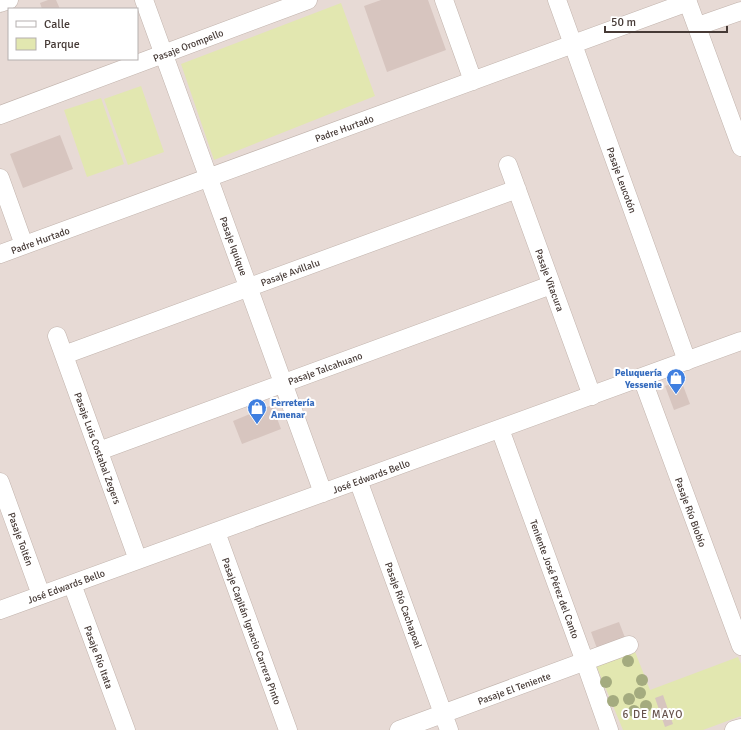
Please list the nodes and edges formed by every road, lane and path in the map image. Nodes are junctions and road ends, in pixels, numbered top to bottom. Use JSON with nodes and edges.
{"nodes":[{"id":1,"x":8,"y":0,"type":"edge"},
{"id":2,"x":144,"y":0,"type":"edge"},
{"id":3,"x":308,"y":0,"type":"edge"},
{"id":4,"x":444,"y":0,"type":"edge"},
{"id":5,"x":557,"y":0,"type":"edge"},
{"id":6,"x":688,"y":1,"type":"edge"},
{"id":7,"x":0,"y":3,"type":"edge"},
{"id":8,"x":741,"y":11,"type":"edge"},
{"id":9,"x":698,"y":26,"type":"junction"},
{"id":10,"x":573,"y":44,"type":"junction"},
{"id":11,"x":164,"y":54,"type":"junction"},
{"id":12,"x":473,"y":81,"type":"junction"},
{"id":13,"x":0,"y":115,"type":"edge"},
{"id":14,"x":741,"y":147,"type":"edge"},
{"id":15,"x":508,"y":165,"type":"dead end"},
{"id":16,"x":0,"y":178,"type":"edge"},
{"id":17,"x":209,"y":178,"type":"junction"},
{"id":18,"x":517,"y":189,"type":"junction"},
{"id":19,"x":24,"y":245,"type":"junction"},
{"id":20,"x":0,"y":254,"type":"edge"},
{"id":21,"x":551,"y":285,"type":"junction"},
{"id":22,"x":248,"y":288,"type":"junction"},
{"id":23,"x":57,"y":336,"type":"dead end"},
{"id":24,"x":741,"y":341,"type":"edge"},
{"id":25,"x":64,"y":355,"type":"junction"},
{"id":26,"x":688,"y":361,"type":"junction"},
{"id":27,"x":642,"y":378,"type":"junction"},
{"id":28,"x":283,"y":383,"type":"junction"},
{"id":29,"x":592,"y":396,"type":"junction"},
{"id":30,"x":500,"y":429,"type":"junction"},
{"id":31,"x":99,"y":451,"type":"junction"},
{"id":32,"x":358,"y":480,"type":"junction"},
{"id":33,"x":0,"y":482,"type":"edge"},
{"id":34,"x":323,"y":493,"type":"junction"},
{"id":35,"x":216,"y":532,"type":"junction"},
{"id":36,"x":138,"y":560,"type":"junction"},
{"id":37,"x":72,"y":584,"type":"junction"},
{"id":38,"x":41,"y":595,"type":"junction"},
{"id":39,"x":0,"y":610,"type":"edge"},
{"id":40,"x":629,"y":645,"type":"dead end"},
{"id":41,"x":741,"y":646,"type":"edge"},
{"id":42,"x":586,"y":662,"type":"junction"},
{"id":43,"x":446,"y":722,"type":"edge"},
{"id":44,"x":741,"y":728,"type":"edge"},
{"id":45,"x":126,"y":730,"type":"edge"},
{"id":46,"x":288,"y":730,"type":"edge"},
{"id":47,"x":399,"y":730,"type":"edge"},
{"id":48,"x":609,"y":730,"type":"edge"},
{"id":49,"x":734,"y":730,"type":"edge"}],
"edges":[{"from":1,"to":7,"type":"street"},
{"from":2,"to":11,"type":"street","name":"Pasaje Iquique"},
{"from":3,"to":11,"type":"street","name":"Pasaje Orompello"},
{"from":4,"to":12,"type":"street"},
{"from":5,"to":10,"type":"street","name":"Pasaje Leucotón"},
{"from":6,"to":9,"type":"street"},
{"from":6,"to":10,"type":"street","name":"Padre Hurtado"},
{"from":8,"to":9,"type":"street"},
{"from":9,"to":14,"type":"street"},
{"from":10,"to":12,"type":"street","name":"Padre Hurtado"},
{"from":10,"to":26,"type":"street","name":"Pasaje Leucotón"},
{"from":11,"to":13,"type":"street","name":"Pasaje Orompello"},
{"from":11,"to":17,"type":"street","name":"Pasaje Iquique"},
{"from":12,"to":17,"type":"street","name":"Padre Hurtado"},
{"from":15,"to":18,"type":"street","name":"Pasaje Vitacura"},
{"from":16,"to":19,"type":"street"},
{"from":17,"to":19,"type":"street","name":"Padre Hurtado"},
{"from":17,"to":22,"type":"street","name":"Pasaje Iquique"},
{"from":18,"to":21,"type":"street","name":"Pasaje Vitacura"},
{"from":18,"to":22,"type":"street","name":"Pasaje Avillalu"},
{"from":19,"to":20,"type":"street","name":"Padre Hurtado"},
{"from":21,"to":28,"type":"street","name":"Pasaje Talcahuano"},
{"from":21,"to":29,"type":"street","name":"Pasaje Vitacura"},
{"from":22,"to":25,"type":"street","name":"Pasaje Avillalu"},
{"from":22,"to":28,"type":"street","name":"Pasaje Iquique"},
{"from":23,"to":25,"type":"street","name":"Pasaje Luis Costabal Zegers"},
{"from":24,"to":26,"type":"street","name":"José Edwards Bello"},
{"from":25,"to":31,"type":"street","name":"Pasaje Luis Costabal Zegers"},
{"from":26,"to":27,"type":"street","name":"José Edwards Bello"},
{"from":27,"to":29,"type":"street","name":"José Edwards Bello"},
{"from":27,"to":41,"type":"street","name":"Pasaje Río Biobío"},
{"from":28,"to":31,"type":"street","name":"Pasaje Talcahuano"},
{"from":28,"to":34,"type":"street","name":"Pasaje Iquique"},
{"from":29,"to":30,"type":"street","name":"José Edwards Bello"},
{"from":30,"to":32,"type":"street","name":"José Edwards Bello"},
{"from":30,"to":42,"type":"street","name":"Teniente José Pérez del Canto"},
{"from":31,"to":36,"type":"street","name":"Pasaje Luis Costabal Zegers"},
{"from":32,"to":34,"type":"street","name":"José Edwards Bello"},
{"from":32,"to":43,"type":"street","name":"Pasaje Río Cachapoal"},
{"from":33,"to":38,"type":"street","name":"Pasaje Toltén"},
{"from":34,"to":35,"type":"street","name":"José Edwards Bello"},
{"from":35,"to":36,"type":"street","name":"José Edwards Bello"},
{"from":35,"to":46,"type":"street","name":"Pasaje Capitán Ignacio Carrera Pinto"},
{"from":36,"to":37,"type":"street","name":"José Edwards Bello"},
{"from":37,"to":38,"type":"street","name":"José Edwards Bello"},
{"from":37,"to":45,"type":"street","name":"Pasaje Río Itata"},
{"from":38,"to":39,"type":"street","name":"José Edwards Bello"},
{"from":40,"to":42,"type":"street","name":"Pasaje El Teniente"},
{"from":42,"to":43,"type":"street","name":"Pasaje El Teniente"},
{"from":42,"to":48,"type":"street","name":"Teniente José Pérez del Canto"},
{"from":43,"to":47,"type":"street","name":"Pasaje El Teniente"},
{"from":44,"to":49,"type":"street"}]}
